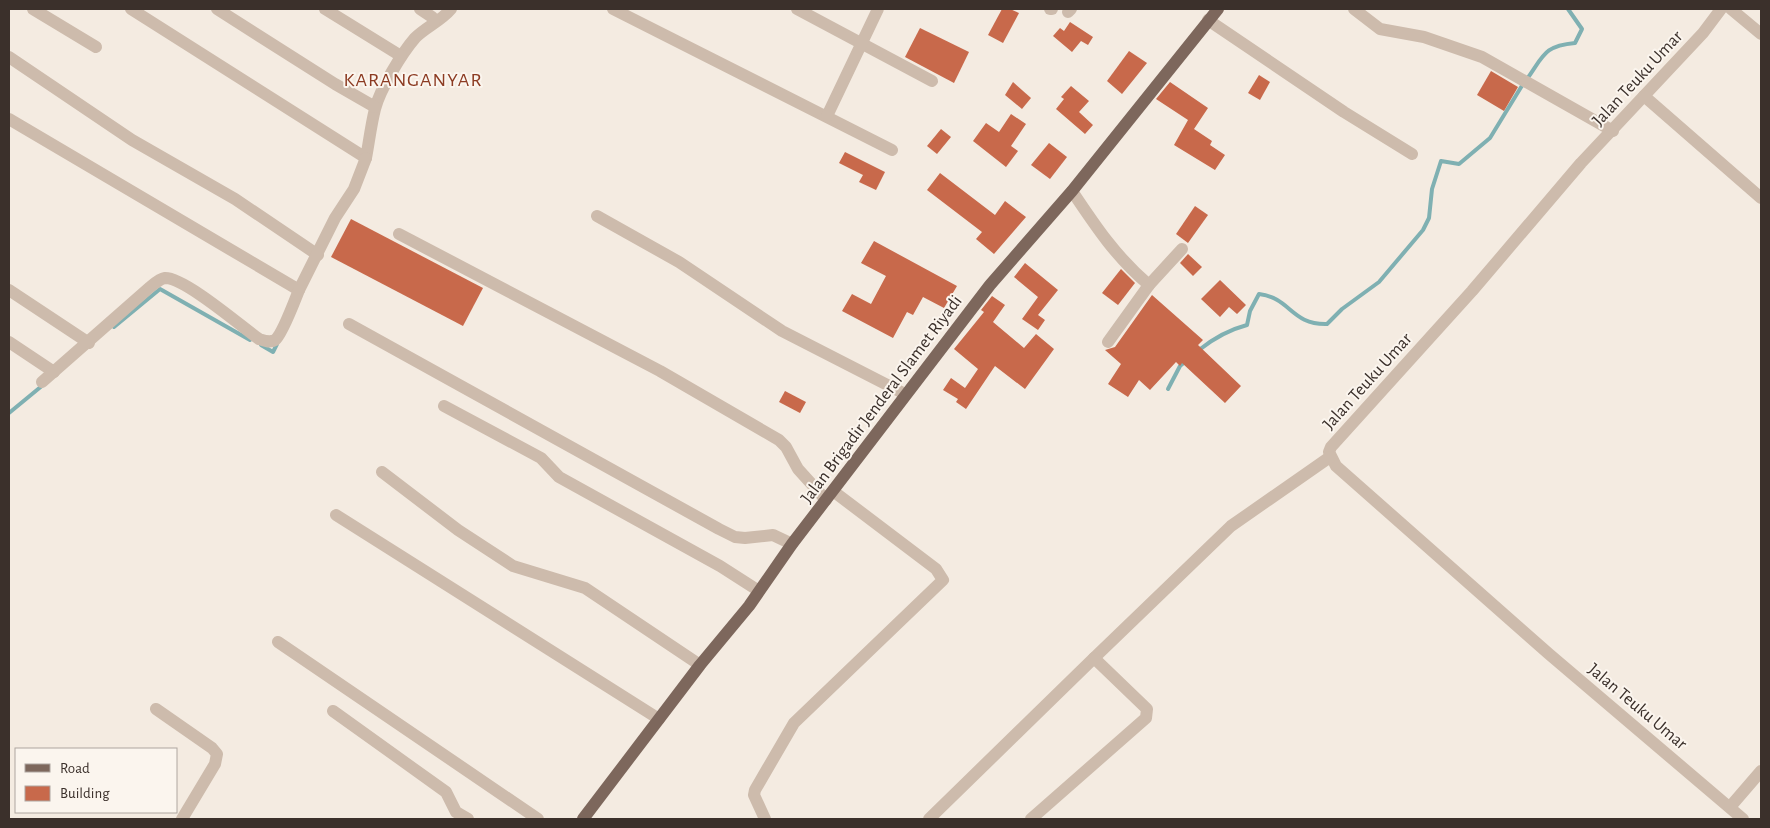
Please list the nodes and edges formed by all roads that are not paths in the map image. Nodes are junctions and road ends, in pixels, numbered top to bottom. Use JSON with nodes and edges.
{"nodes":[{"id":1,"x":33,"y":9,"type":"edge"},
{"id":2,"x":131,"y":9,"type":"edge"},
{"id":3,"x":217,"y":9,"type":"edge"},
{"id":4,"x":325,"y":9,"type":"edge"},
{"id":5,"x":420,"y":9,"type":"edge"},
{"id":6,"x":450,"y":9,"type":"edge"},
{"id":7,"x":613,"y":9,"type":"edge"},
{"id":8,"x":797,"y":9,"type":"edge"},
{"id":9,"x":878,"y":9,"type":"edge"},
{"id":10,"x":1218,"y":9,"type":"edge"},
{"id":11,"x":1354,"y":9,"type":"edge"},
{"id":12,"x":1721,"y":9,"type":"edge"},
{"id":13,"x":1732,"y":9,"type":"edge"},
{"id":14,"x":1208,"y":20,"type":"junction"},
{"id":15,"x":434,"y":21,"type":"junction"},
{"id":16,"x":1761,"y":34,"type":"edge"},
{"id":17,"x":861,"y":42,"type":"junction"},
{"id":18,"x":96,"y":47,"type":"dead end"},
{"id":19,"x":401,"y":56,"type":"junction"},
{"id":20,"x":9,"y":57,"type":"edge"},
{"id":21,"x":932,"y":81,"type":"dead end"},
{"id":22,"x":1644,"y":96,"type":"junction"},
{"id":23,"x":375,"y":107,"type":"junction"},
{"id":24,"x":827,"y":116,"type":"junction"},
{"id":25,"x":9,"y":119,"type":"edge"},
{"id":26,"x":1613,"y":131,"type":"junction"},
{"id":27,"x":892,"y":150,"type":"dead end"},
{"id":28,"x":1412,"y":154,"type":"dead end"},
{"id":29,"x":366,"y":158,"type":"junction"},
{"id":30,"x":1072,"y":191,"type":"junction"},
{"id":31,"x":1761,"y":198,"type":"edge"},
{"id":32,"x":597,"y":216,"type":"dead end"},
{"id":33,"x":398,"y":234,"type":"dead end"},
{"id":34,"x":1182,"y":249,"type":"dead end"},
{"id":35,"x":318,"y":255,"type":"junction"},
{"id":36,"x":1149,"y":285,"type":"junction"},
{"id":37,"x":9,"y":290,"type":"edge"},
{"id":38,"x":299,"y":290,"type":"junction"},
{"id":39,"x":349,"y":324,"type":"dead end"},
{"id":40,"x":9,"y":342,"type":"edge"},
{"id":41,"x":1108,"y":342,"type":"dead end"},
{"id":42,"x":88,"y":343,"type":"junction"},
{"id":43,"x":54,"y":372,"type":"junction"},
{"id":44,"x":42,"y":382,"type":"dead end"},
{"id":45,"x":905,"y":394,"type":"junction"},
{"id":46,"x":444,"y":406,"type":"dead end"},
{"id":47,"x":1330,"y":457,"type":"junction"},
{"id":48,"x":382,"y":472,"type":"dead end"},
{"id":49,"x":830,"y":496,"type":"junction"},
{"id":50,"x":336,"y":515,"type":"dead end"},
{"id":51,"x":792,"y":544,"type":"junction"},
{"id":52,"x":759,"y":591,"type":"junction"},
{"id":53,"x":278,"y":642,"type":"dead end"},
{"id":54,"x":1094,"y":658,"type":"junction"},
{"id":55,"x":700,"y":665,"type":"junction"},
{"id":56,"x":156,"y":709,"type":"dead end"},
{"id":57,"x":333,"y":711,"type":"dead end"},
{"id":58,"x":659,"y":718,"type":"junction"},
{"id":59,"x":1761,"y":771,"type":"edge"},
{"id":60,"x":1730,"y":807,"type":"junction"},
{"id":61,"x":182,"y":819,"type":"edge"},
{"id":62,"x":468,"y":819,"type":"edge"},
{"id":63,"x":538,"y":819,"type":"edge"},
{"id":64,"x":583,"y":819,"type":"edge"},
{"id":65,"x":765,"y":819,"type":"edge"},
{"id":66,"x":929,"y":819,"type":"edge"},
{"id":67,"x":1031,"y":819,"type":"edge"},
{"id":68,"x":1743,"y":819,"type":"edge"}],
"edges":[{"from":1,"to":18,"type":"street"},
{"from":2,"to":29,"type":"street"},
{"from":3,"to":23,"type":"street"},
{"from":4,"to":19,"type":"street"},
{"from":5,"to":15,"type":"street"},
{"from":6,"to":15,"type":"street"},
{"from":7,"to":24,"type":"street"},
{"from":8,"to":17,"type":"street"},
{"from":9,"to":17,"type":"street"},
{"from":10,"to":14,"type":"main road","name":"Jalan Brigadir Jenderal Slamet Riyadi"},
{"from":11,"to":26,"type":"street"},
{"from":12,"to":22,"type":"street","name":"Jalan Teuku Umar"},
{"from":13,"to":16,"type":"street"},
{"from":14,"to":28,"type":"street"},
{"from":14,"to":30,"type":"main road","name":"Jalan Brigadir Jenderal Slamet Riyadi"},
{"from":15,"to":19,"type":"street"},
{"from":17,"to":21,"type":"street"},
{"from":17,"to":24,"type":"street"},
{"from":19,"to":23,"type":"street"},
{"from":20,"to":35,"type":"street"},
{"from":22,"to":26,"type":"street","name":"Jalan Teuku Umar"},
{"from":22,"to":31,"type":"street"},
{"from":23,"to":29,"type":"street"},
{"from":24,"to":27,"type":"street"},
{"from":25,"to":38,"type":"street"},
{"from":26,"to":47,"type":"street","name":"Jalan Teuku Umar"},
{"from":29,"to":35,"type":"street"},
{"from":30,"to":36,"type":"street"},
{"from":30,"to":45,"type":"main road","name":"Jalan Brigadir Jenderal Slamet Riyadi"},
{"from":32,"to":45,"type":"street"},
{"from":33,"to":49,"type":"street"},
{"from":34,"to":36,"type":"street"},
{"from":35,"to":38,"type":"street"},
{"from":36,"to":41,"type":"street"},
{"from":37,"to":42,"type":"street"},
{"from":38,"to":42,"type":"street"},
{"from":39,"to":51,"type":"street"},
{"from":40,"to":43,"type":"street"},
{"from":42,"to":43,"type":"street"},
{"from":43,"to":44,"type":"street"},
{"from":45,"to":49,"type":"main road","name":"Jalan Brigadir Jenderal Slamet Riyadi"},
{"from":46,"to":52,"type":"street"},
{"from":47,"to":54,"type":"street"},
{"from":47,"to":60,"type":"street","name":"Jalan Teuku Umar"},
{"from":48,"to":55,"type":"street"},
{"from":49,"to":51,"type":"main road","name":"Jalan Brigadir Jenderal Slamet Riyadi"},
{"from":49,"to":65,"type":"street"},
{"from":50,"to":58,"type":"street"},
{"from":51,"to":52,"type":"main road","name":"Jalan Brigadir Jenderal Slamet Riyadi"},
{"from":52,"to":55,"type":"main road","name":"Jalan Brigadir Jenderal Slamet Riyadi"},
{"from":53,"to":63,"type":"street"},
{"from":54,"to":66,"type":"street"},
{"from":54,"to":67,"type":"street"},
{"from":55,"to":58,"type":"main road","name":"Jalan Brigadir Jenderal Slamet Riyadi"},
{"from":56,"to":61,"type":"street"},
{"from":57,"to":62,"type":"street"},
{"from":58,"to":64,"type":"main road","name":"Jalan Brigadir Jenderal Slamet Riyadi"},
{"from":59,"to":60,"type":"street"},
{"from":60,"to":68,"type":"street","name":"Jalan Teuku Umar"}]}
